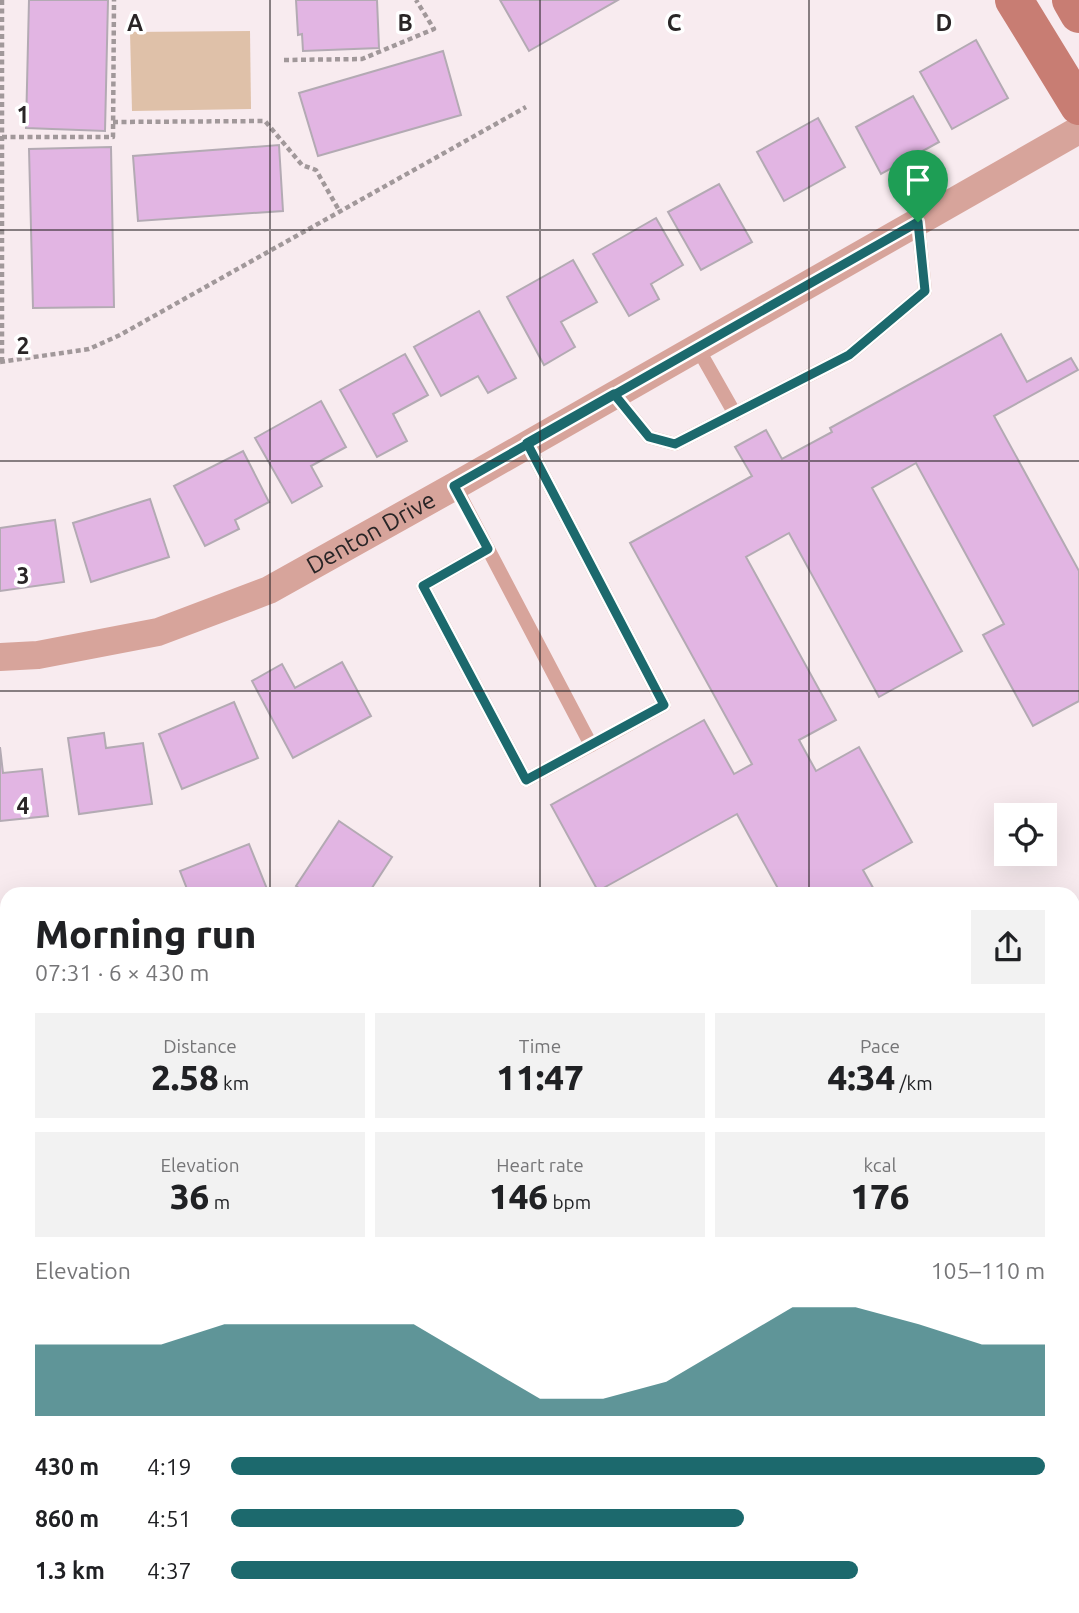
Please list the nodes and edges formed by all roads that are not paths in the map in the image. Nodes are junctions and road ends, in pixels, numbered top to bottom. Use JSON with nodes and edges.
{"nodes":[{"id":1,"x":1014,"y":0,"type":"edge"},
{"id":2,"x":1070,"y":0,"type":"edge"},
{"id":3,"x":1079,"y":14,"type":"edge"},
{"id":4,"x":1079,"y":106,"type":"edge"},
{"id":5,"x":1079,"y":130,"type":"edge"},
{"id":6,"x":918,"y":222,"type":"junction"},
{"id":7,"x":697,"y":347,"type":"junction"},
{"id":8,"x":614,"y":394,"type":"junction"},
{"id":9,"x":735,"y":414,"type":"junction"},
{"id":10,"x":527,"y":443,"type":"junction"},
{"id":11,"x":454,"y":486,"type":"junction"},
{"id":12,"x":488,"y":549,"type":"junction"},
{"id":13,"x":0,"y":657,"type":"edge"},
{"id":14,"x":591,"y":745,"type":"junction"}],
"edges":[{"from":1,"to":4,"type":"main road"},
{"from":2,"to":3,"type":"main road"},
{"from":5,"to":6,"type":"street","name":"Denton Drive"},
{"from":6,"to":7,"type":"street","name":"Denton Drive"},
{"from":6,"to":9,"type":"lane"},
{"from":7,"to":8,"type":"street","name":"Denton Drive"},
{"from":7,"to":9,"type":"lane"},
{"from":8,"to":9,"type":"lane"},
{"from":8,"to":10,"type":"street","name":"Denton Drive"},
{"from":10,"to":11,"type":"street","name":"Denton Drive"},
{"from":10,"to":14,"type":"lane"},
{"from":11,"to":12,"type":"lane"},
{"from":11,"to":13,"type":"street","name":"Denton Drive"},
{"from":12,"to":14,"type":"lane"},
{"from":12,"to":14,"type":"lane"}]}
